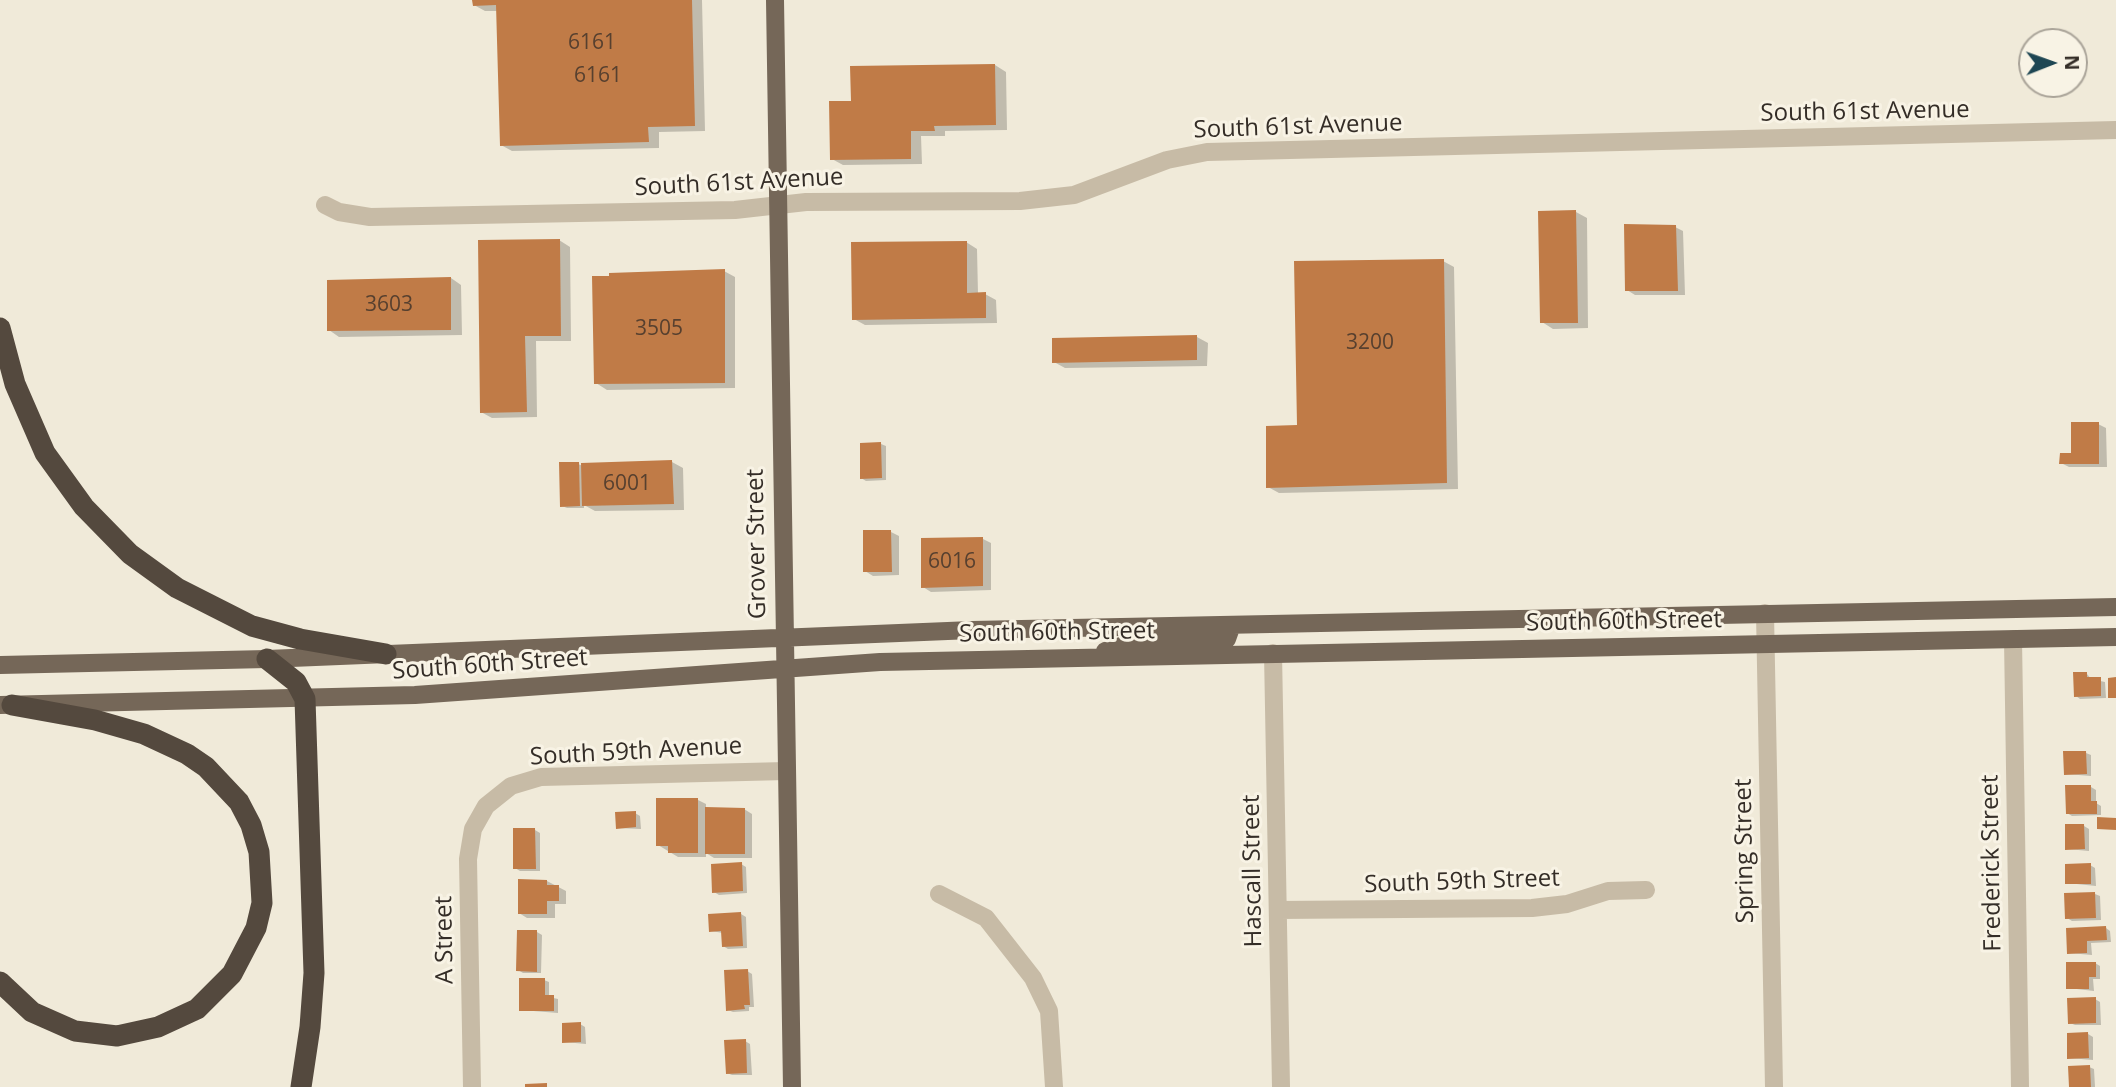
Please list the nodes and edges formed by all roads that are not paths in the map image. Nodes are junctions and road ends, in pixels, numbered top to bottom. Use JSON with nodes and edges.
{"nodes":[{"id":1,"x":775,"y":0,"type":"edge"},
{"id":2,"x":2116,"y":130,"type":"edge"},
{"id":3,"x":325,"y":205,"type":"dead end"},
{"id":4,"x":778,"y":205,"type":"junction"},
{"id":5,"x":0,"y":328,"type":"edge"},
{"id":6,"x":2116,"y":607,"type":"edge"},
{"id":7,"x":1765,"y":613,"type":"junction"},
{"id":8,"x":1231,"y":625,"type":"junction"},
{"id":9,"x":783,"y":637,"type":"junction"},
{"id":10,"x":2116,"y":637,"type":"edge"},
{"id":11,"x":2013,"y":639,"type":"junction"},
{"id":12,"x":1766,"y":644,"type":"junction"},
{"id":13,"x":1273,"y":653,"type":"junction"},
{"id":14,"x":386,"y":654,"type":"junction"},
{"id":15,"x":1085,"y":657,"type":"junction"},
{"id":16,"x":267,"y":659,"type":"junction"},
{"id":17,"x":0,"y":665,"type":"edge"},
{"id":18,"x":784,"y":667,"type":"junction"},
{"id":19,"x":305,"y":699,"type":"junction"},
{"id":20,"x":6,"y":705,"type":"edge"},
{"id":21,"x":786,"y":771,"type":"junction"},
{"id":22,"x":494,"y":799,"type":"joint"},
{"id":23,"x":1646,"y":890,"type":"dead end"},
{"id":24,"x":939,"y":894,"type":"dead end"},
{"id":25,"x":1278,"y":910,"type":"junction"},
{"id":26,"x":0,"y":982,"type":"edge"},
{"id":27,"x":301,"y":1087,"type":"edge"},
{"id":28,"x":472,"y":1087,"type":"edge"},
{"id":29,"x":792,"y":1087,"type":"edge"},
{"id":30,"x":1054,"y":1087,"type":"edge"},
{"id":31,"x":1281,"y":1087,"type":"edge"},
{"id":32,"x":1774,"y":1087,"type":"edge"},
{"id":33,"x":2020,"y":1087,"type":"edge"}],
"edges":[{"from":1,"to":4,"type":"main road","name":"Grover Street"},
{"from":2,"to":4,"type":"street","name":"South 61st Avenue"},
{"from":3,"to":4,"type":"street","name":"South 61st Avenue"},
{"from":4,"to":9,"type":"main road","name":"Grover Street"},
{"from":5,"to":14,"type":"highway"},
{"from":6,"to":7,"type":"main road","name":"South 60th Street"},
{"from":7,"to":8,"type":"main road","name":"South 60th Street"},
{"from":7,"to":12,"type":"street","name":"Spring Street"},
{"from":8,"to":9,"type":"main road","name":"South 60th Street"},
{"from":8,"to":15,"type":"main road"},
{"from":9,"to":14,"type":"main road","name":"South 60th Street"},
{"from":9,"to":18,"type":"main road","name":"Grover Street"},
{"from":10,"to":11,"type":"main road","name":"South 60th Street"},
{"from":11,"to":12,"type":"main road","name":"South 60th Street"},
{"from":11,"to":33,"type":"street","name":"Frederick Street"},
{"from":12,"to":13,"type":"main road","name":"South 60th Street"},
{"from":12,"to":32,"type":"street","name":"Spring Street"},
{"from":13,"to":15,"type":"main road","name":"South 60th Street"},
{"from":13,"to":25,"type":"street","name":"Hascall Street"},
{"from":14,"to":16,"type":"main road","name":"South 60th Street"},
{"from":15,"to":18,"type":"main road","name":"South 60th Street"},
{"from":16,"to":17,"type":"main road","name":"South 60th Street"},
{"from":16,"to":19,"type":"highway"},
{"from":18,"to":19,"type":"main road","name":"South 60th Street"},
{"from":18,"to":21,"type":"main road","name":"Grover Street"},
{"from":19,"to":20,"type":"main road","name":"South 60th Street"},
{"from":19,"to":27,"type":"highway"},
{"from":20,"to":26,"type":"highway"},
{"from":21,"to":22,"type":"street","name":"South 59th Avenue"},
{"from":21,"to":29,"type":"main road","name":"Grover Street"},
{"from":22,"to":28,"type":"street","name":"A Street"},
{"from":23,"to":25,"type":"street","name":"South 59th Street"},
{"from":24,"to":30,"type":"street"},
{"from":25,"to":31,"type":"street","name":"Hascall Street"}]}
